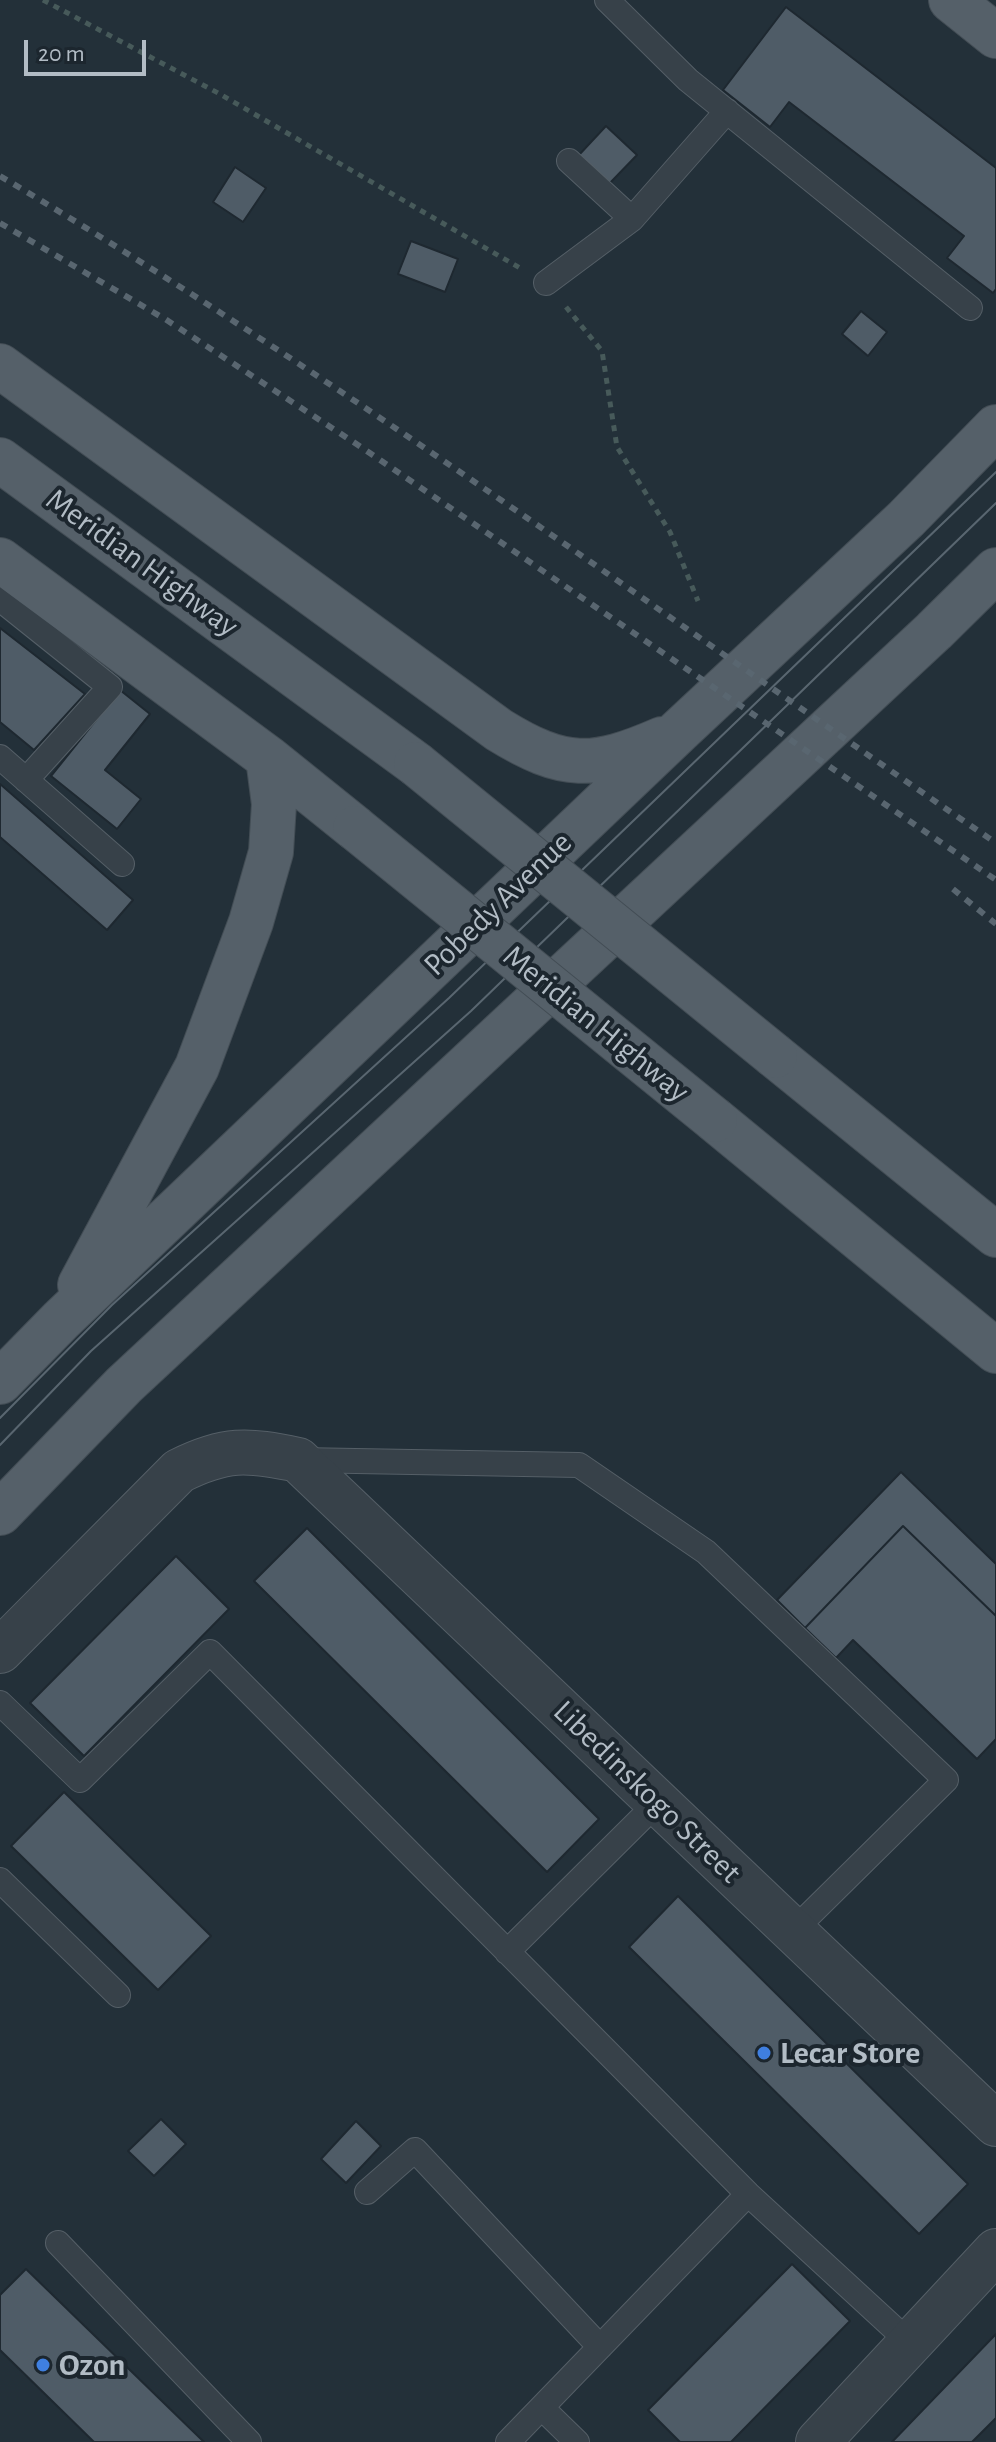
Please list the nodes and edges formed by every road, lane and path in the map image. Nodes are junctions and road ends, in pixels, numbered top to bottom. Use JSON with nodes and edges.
{"nodes":[{"id":1,"x":43,"y":0,"type":"edge"},
{"id":2,"x":607,"y":0,"type":"edge"},
{"id":3,"x":951,"y":0,"type":"edge"},
{"id":4,"x":996,"y":36,"type":"edge"},
{"id":5,"x":727,"y":111,"type":"junction"},
{"id":6,"x":569,"y":161,"type":"dead end"},
{"id":7,"x":632,"y":219,"type":"junction"},
{"id":8,"x":546,"y":283,"type":"junction"},
{"id":9,"x":970,"y":308,"type":"dead end"},
{"id":10,"x":0,"y":366,"type":"edge"},
{"id":11,"x":996,"y":427,"type":"edge"},
{"id":12,"x":0,"y":460,"type":"edge"},
{"id":13,"x":0,"y":560,"type":"edge"},
{"id":14,"x":996,"y":570,"type":"edge"},
{"id":15,"x":0,"y":599,"type":"edge"},
{"id":16,"x":698,"y":601,"type":"dead end"},
{"id":17,"x":679,"y":731,"type":"junction"},
{"id":18,"x":0,"y":757,"type":"edge"},
{"id":19,"x":268,"y":758,"type":"junction"},
{"id":20,"x":26,"y":780,"type":"junction"},
{"id":21,"x":122,"y":864,"type":"dead end"},
{"id":22,"x":996,"y":1235,"type":"edge"},
{"id":23,"x":61,"y":1320,"type":"junction"},
{"id":24,"x":996,"y":1351,"type":"edge"},
{"id":25,"x":0,"y":1382,"type":"edge"},
{"id":26,"x":298,"y":1460,"type":"junction"},
{"id":27,"x":0,"y":1513,"type":"edge"},
{"id":28,"x":0,"y":1651,"type":"edge"},
{"id":29,"x":0,"y":1703,"type":"edge"},
{"id":30,"x":658,"y":1802,"type":"junction"},
{"id":31,"x":0,"y":1880,"type":"edge"},
{"id":32,"x":793,"y":1931,"type":"junction"},
{"id":33,"x":507,"y":1952,"type":"junction"},
{"id":34,"x":118,"y":1995,"type":"dead end"},
{"id":35,"x":996,"y":2124,"type":"edge"},
{"id":36,"x":367,"y":2192,"type":"dead end"},
{"id":37,"x":748,"y":2194,"type":"junction"},
{"id":38,"x":58,"y":2243,"type":"dead end"},
{"id":39,"x":996,"y":2251,"type":"edge"},
{"id":40,"x":910,"y":2343,"type":"junction"},
{"id":41,"x":600,"y":2347,"type":"junction"},
{"id":42,"x":542,"y":2408,"type":"junction"},
{"id":43,"x":249,"y":2442,"type":"edge"},
{"id":44,"x":508,"y":2442,"type":"edge"},
{"id":45,"x":577,"y":2442,"type":"edge"},
{"id":46,"x":818,"y":2442,"type":"edge"}],
"edges":[{"from":1,"to":8,"type":"path"},
{"from":2,"to":5,"type":"lane"},
{"from":3,"to":4,"type":"main road"},
{"from":5,"to":7,"type":"lane"},
{"from":5,"to":9,"type":"lane"},
{"from":6,"to":7,"type":"lane"},
{"from":7,"to":8,"type":"lane"},
{"from":8,"to":16,"type":"path"},
{"from":10,"to":17,"type":"main road"},
{"from":11,"to":17,"type":"main road","name":"Pobedy Avenue"},
{"from":12,"to":22,"type":"main road","name":"Meridian Highway","bridge":true},
{"from":13,"to":19,"type":"main road","name":"Meridian Highway"},
{"from":14,"to":27,"type":"main road"},
{"from":15,"to":20,"type":"lane"},
{"from":17,"to":23,"type":"main road","name":"Pobedy Avenue"},
{"from":18,"to":20,"type":"lane"},
{"from":19,"to":23,"type":"main road"},
{"from":19,"to":24,"type":"main road","name":"Meridian Highway","bridge":true},
{"from":20,"to":21,"type":"lane"},
{"from":23,"to":25,"type":"main road","name":"Pobedy Avenue"},
{"from":26,"to":28,"type":"street"},
{"from":26,"to":30,"type":"street","name":"Libedinskogo Street"},
{"from":26,"to":32,"type":"lane"},
{"from":29,"to":33,"type":"lane"},
{"from":30,"to":32,"type":"street","name":"Libedinskogo Street"},
{"from":30,"to":33,"type":"lane"},
{"from":31,"to":34,"type":"lane"},
{"from":32,"to":35,"type":"street","name":"Libedinskogo Street"},
{"from":33,"to":37,"type":"lane"},
{"from":36,"to":41,"type":"lane"},
{"from":37,"to":40,"type":"lane"},
{"from":37,"to":41,"type":"lane"},
{"from":38,"to":43,"type":"lane"},
{"from":39,"to":40,"type":"street"},
{"from":40,"to":46,"type":"street"},
{"from":41,"to":42,"type":"lane"},
{"from":42,"to":44,"type":"lane"},
{"from":42,"to":45,"type":"lane"}]}
